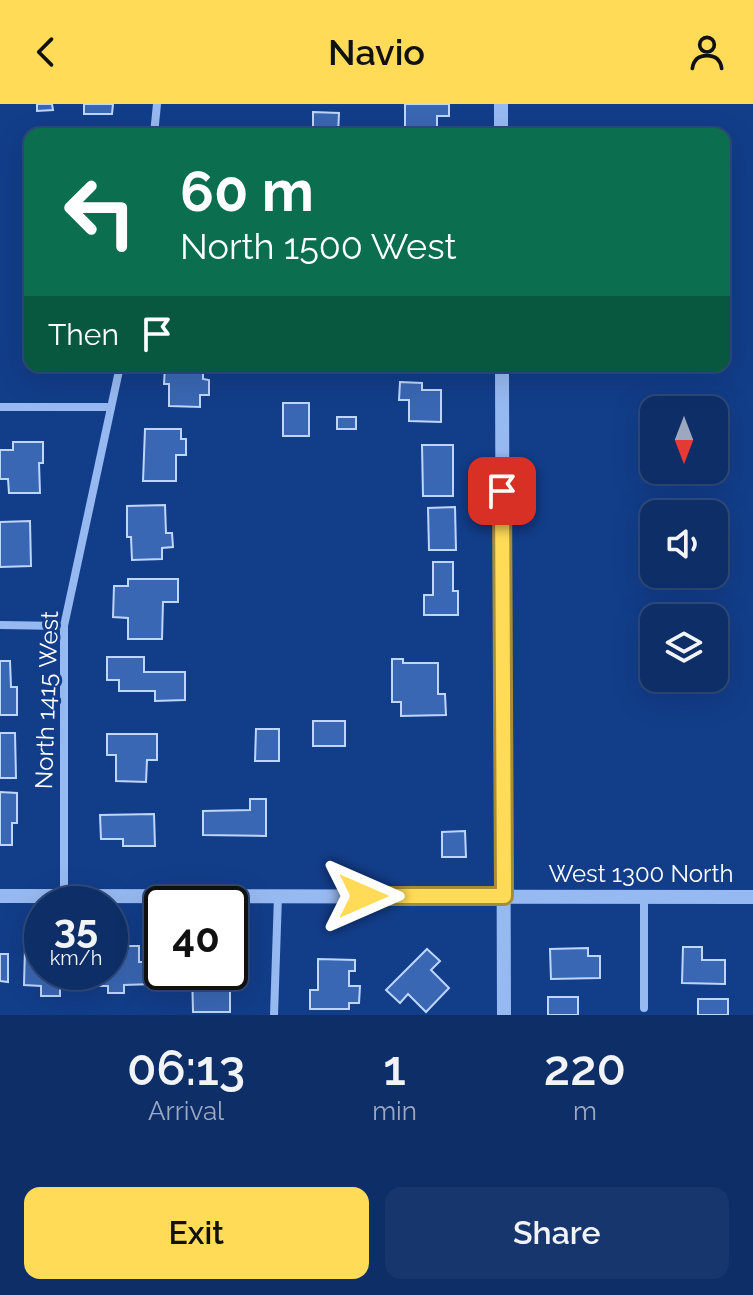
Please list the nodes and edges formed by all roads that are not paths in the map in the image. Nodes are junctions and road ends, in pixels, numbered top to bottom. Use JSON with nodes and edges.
{"nodes":[{"id":1,"x":157,"y":104,"type":"edge"},
{"id":2,"x":501,"y":104,"type":"edge"},
{"id":3,"x":155,"y":128,"type":"edge"},
{"id":4,"x":501,"y":128,"type":"edge"},
{"id":5,"x":119,"y":372,"type":"edge"},
{"id":6,"x":502,"y":372,"type":"edge"},
{"id":7,"x":0,"y":407,"type":"edge"},
{"id":8,"x":111,"y":407,"type":"junction"},
{"id":9,"x":0,"y":625,"type":"edge"},
{"id":10,"x":64,"y":626,"type":"junction"},
{"id":11,"x":64,"y":886,"type":"edge"},
{"id":12,"x":0,"y":896,"type":"edge"},
{"id":13,"x":24,"y":896,"type":"edge"},
{"id":14,"x":128,"y":896,"type":"edge"},
{"id":15,"x":278,"y":896,"type":"junction"},
{"id":16,"x":504,"y":896,"type":"junction"},
{"id":17,"x":644,"y":897,"type":"junction"},
{"id":18,"x":753,"y":897,"type":"edge"},
{"id":19,"x":644,"y":1008,"type":"dead end"},
{"id":20,"x":274,"y":1015,"type":"edge"},
{"id":21,"x":504,"y":1015,"type":"edge"}],
"edges":[{"from":1,"to":3,"type":"street"},
{"from":2,"to":4,"type":"street"},
{"from":5,"to":8,"type":"street","name":"North 1415 West"},
{"from":6,"to":16,"type":"street"},
{"from":7,"to":8,"type":"street"},
{"from":8,"to":10,"type":"street","name":"North 1415 West"},
{"from":9,"to":10,"type":"street"},
{"from":10,"to":11,"type":"street","name":"North 1415 West"},
{"from":12,"to":13,"type":"street","name":"West 1300 North"},
{"from":14,"to":15,"type":"street","name":"West 1300 North"},
{"from":15,"to":16,"type":"street","name":"West 1300 North"},
{"from":15,"to":20,"type":"street"},
{"from":16,"to":17,"type":"street","name":"West 1300 North"},
{"from":16,"to":21,"type":"street"},
{"from":17,"to":18,"type":"street","name":"West 1300 North"},
{"from":17,"to":19,"type":"street"}]}
